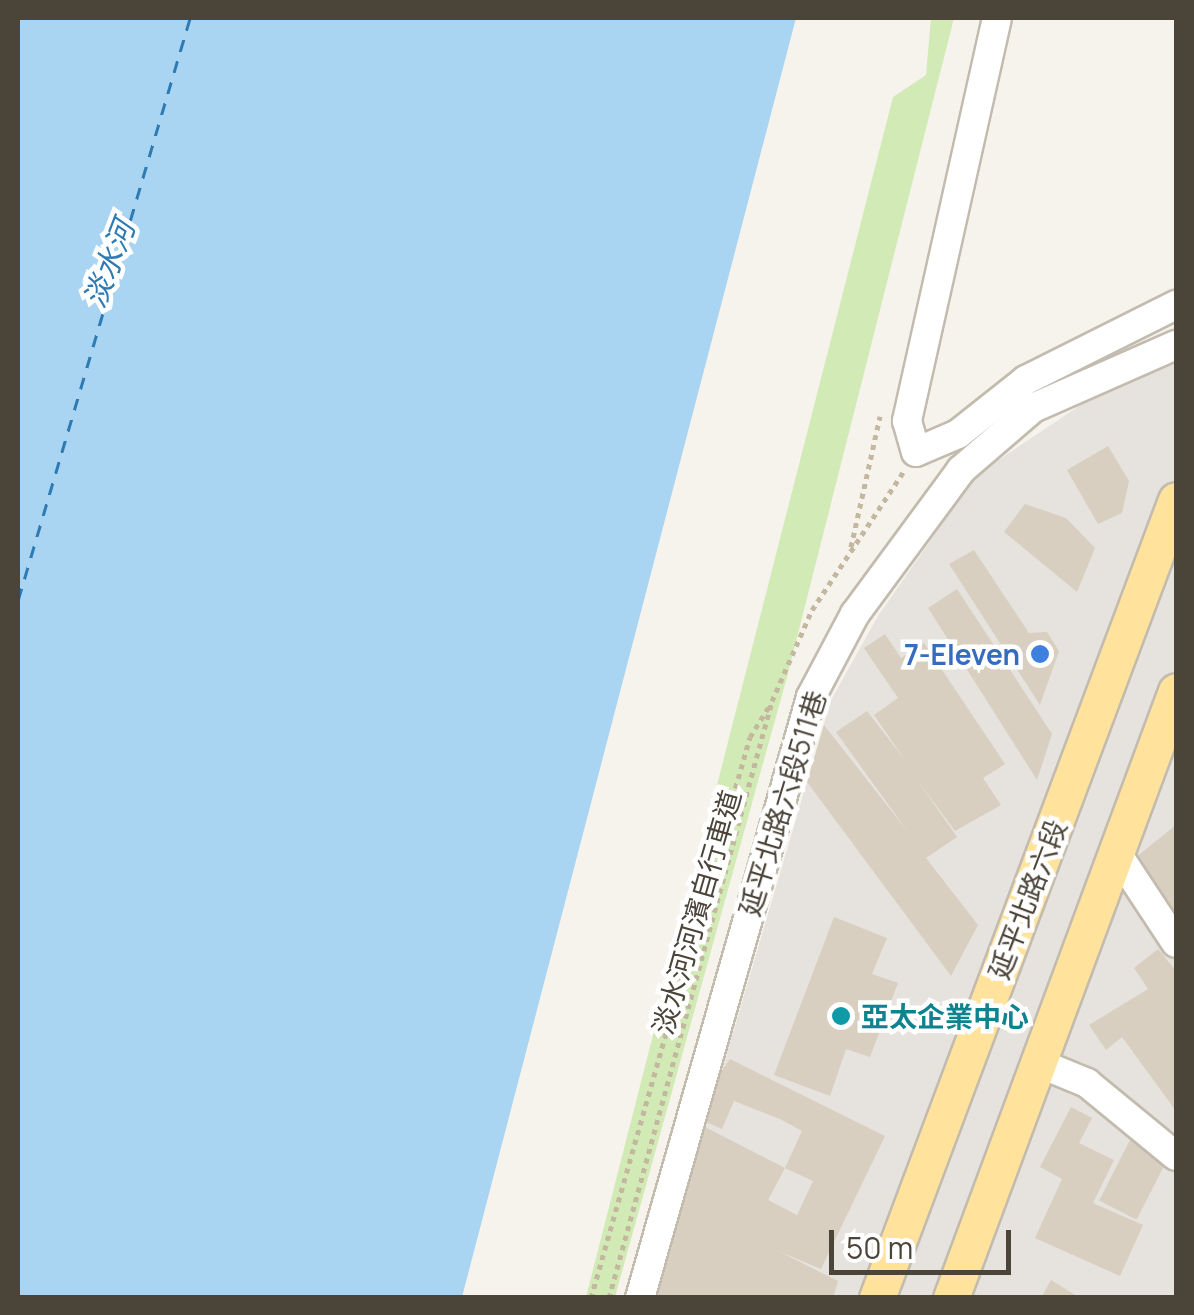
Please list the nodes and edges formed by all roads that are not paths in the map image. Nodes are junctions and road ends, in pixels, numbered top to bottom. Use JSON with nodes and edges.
{"nodes":[{"id":1,"x":997,"y":18,"type":"edge"},
{"id":2,"x":1176,"y":305,"type":"edge"},
{"id":3,"x":1176,"y":345,"type":"edge"},
{"id":4,"x":1176,"y":500,"type":"edge"},
{"id":5,"x":1176,"y":691,"type":"edge"},
{"id":6,"x":1118,"y":855,"type":"junction"},
{"id":7,"x":1176,"y":943,"type":"edge"},
{"id":8,"x":1041,"y":1064,"type":"junction"},
{"id":9,"x":1176,"y":1156,"type":"edge"},
{"id":10,"x":640,"y":1298,"type":"edge"},
{"id":11,"x":877,"y":1298,"type":"edge"},
{"id":12,"x":950,"y":1298,"type":"edge"}],
"edges":[{"from":1,"to":2,"type":"street"},
{"from":3,"to":10,"type":"street","name":"延平北路六段511巷"},
{"from":4,"to":11,"type":"main road","name":"延平北路六段"},
{"from":5,"to":6,"type":"main road"},
{"from":6,"to":7,"type":"street"},
{"from":6,"to":8,"type":"main road"},
{"from":8,"to":9,"type":"street"},
{"from":8,"to":12,"type":"main road"}]}
